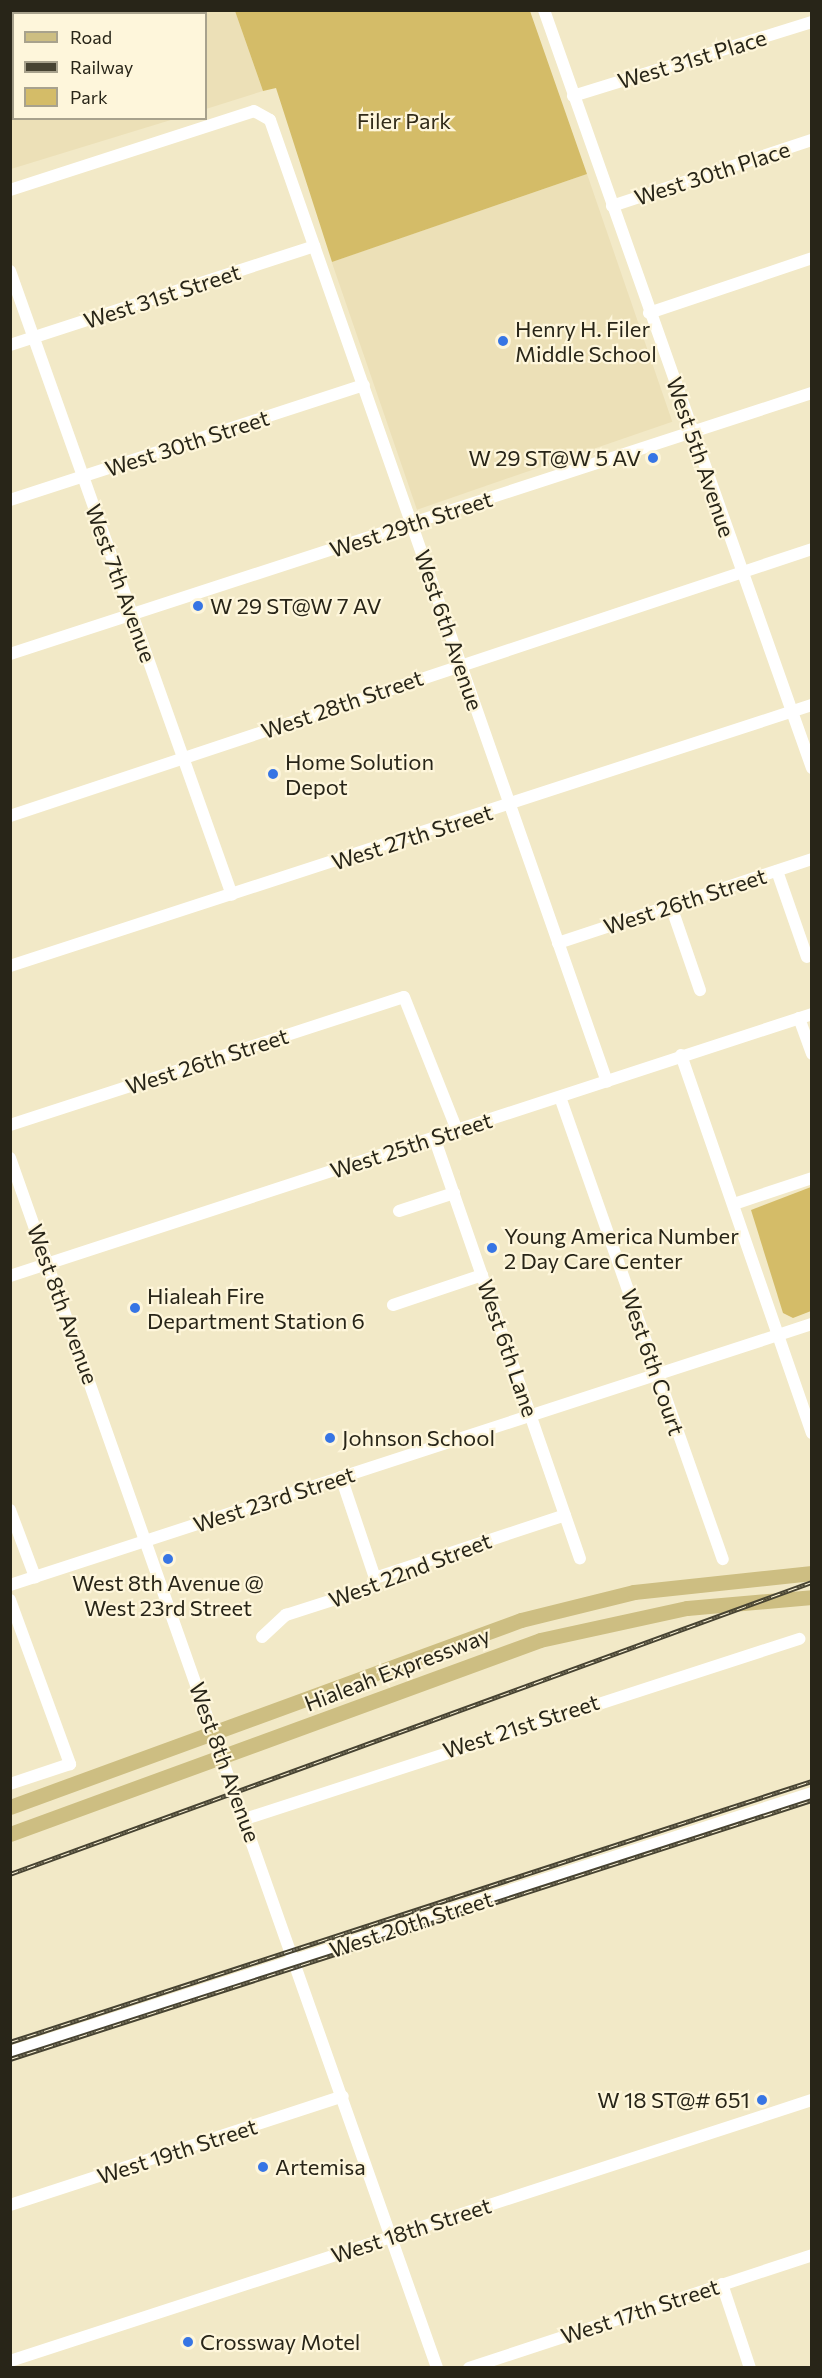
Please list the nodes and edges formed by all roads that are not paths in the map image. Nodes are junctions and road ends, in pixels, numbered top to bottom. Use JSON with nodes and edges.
{"nodes":[{"id":1,"x":544,"y":10,"type":"edge"},
{"id":2,"x":812,"y":22,"type":"edge"},
{"id":3,"x":573,"y":96,"type":"junction"},
{"id":4,"x":812,"y":140,"type":"edge"},
{"id":5,"x":10,"y":190,"type":"edge"},
{"id":6,"x":612,"y":206,"type":"junction"},
{"id":7,"x":314,"y":246,"type":"junction"},
{"id":8,"x":812,"y":258,"type":"edge"},
{"id":9,"x":10,"y":271,"type":"edge"},
{"id":10,"x":650,"y":313,"type":"junction"},
{"id":11,"x":34,"y":338,"type":"junction"},
{"id":12,"x":10,"y":345,"type":"edge"},
{"id":13,"x":364,"y":385,"type":"junction"},
{"id":14,"x":812,"y":393,"type":"edge"},
{"id":15,"x":693,"y":432,"type":"junction"},
{"id":16,"x":84,"y":477,"type":"junction"},
{"id":17,"x":10,"y":500,"type":"edge"},
{"id":18,"x":413,"y":524,"type":"junction"},
{"id":19,"x":812,"y":549,"type":"edge"},
{"id":20,"x":742,"y":573,"type":"junction"},
{"id":21,"x":132,"y":614,"type":"junction"},
{"id":22,"x":10,"y":654,"type":"edge"},
{"id":23,"x":462,"y":664,"type":"junction"},
{"id":24,"x":812,"y":705,"type":"edge"},
{"id":25,"x":791,"y":711,"type":"junction"},
{"id":26,"x":184,"y":758,"type":"junction"},
{"id":27,"x":812,"y":768,"type":"edge"},
{"id":28,"x":510,"y":806,"type":"junction"},
{"id":29,"x":10,"y":816,"type":"edge"},
{"id":30,"x":812,"y":859,"type":"edge"},
{"id":31,"x":777,"y":871,"type":"junction"},
{"id":32,"x":232,"y":895,"type":"junction"},
{"id":33,"x":671,"y":906,"type":"junction"},
{"id":34,"x":558,"y":943,"type":"junction"},
{"id":35,"x":807,"y":957,"type":"dead end"},
{"id":36,"x":10,"y":966,"type":"edge"},
{"id":37,"x":700,"y":990,"type":"dead end"},
{"id":38,"x":812,"y":1014,"type":"edge"},
{"id":39,"x":799,"y":1018,"type":"junction"},
{"id":40,"x":812,"y":1054,"type":"edge"},
{"id":41,"x":681,"y":1055,"type":"junction"},
{"id":42,"x":607,"y":1082,"type":"junction"},
{"id":43,"x":560,"y":1097,"type":"junction"},
{"id":44,"x":10,"y":1125,"type":"edge"},
{"id":45,"x":457,"y":1130,"type":"junction"},
{"id":46,"x":434,"y":1137,"type":"junction"},
{"id":47,"x":10,"y":1158,"type":"edge"},
{"id":48,"x":812,"y":1178,"type":"edge"},
{"id":49,"x":454,"y":1193,"type":"junction"},
{"id":50,"x":734,"y":1204,"type":"junction"},
{"id":51,"x":399,"y":1211,"type":"dead end"},
{"id":52,"x":48,"y":1264,"type":"junction"},
{"id":53,"x":482,"y":1275,"type":"junction"},
{"id":54,"x":10,"y":1276,"type":"edge"},
{"id":55,"x":393,"y":1305,"type":"dead end"},
{"id":56,"x":812,"y":1324,"type":"edge"},
{"id":57,"x":779,"y":1335,"type":"junction"},
{"id":58,"x":658,"y":1375,"type":"junction"},
{"id":59,"x":532,"y":1416,"type":"junction"},
{"id":60,"x":812,"y":1433,"type":"edge"},
{"id":61,"x":341,"y":1477,"type":"junction"},
{"id":62,"x":10,"y":1510,"type":"edge"},
{"id":63,"x":565,"y":1515,"type":"junction"},
{"id":64,"x":148,"y":1541,"type":"junction"},
{"id":65,"x":580,"y":1558,"type":"dead end"},
{"id":66,"x":723,"y":1559,"type":"dead end"},
{"id":67,"x":812,"y":1574,"type":"edge"},
{"id":68,"x":35,"y":1577,"type":"junction"},
{"id":69,"x":375,"y":1578,"type":"junction"},
{"id":70,"x":10,"y":1585,"type":"edge"},
{"id":71,"x":812,"y":1597,"type":"edge"},
{"id":72,"x":10,"y":1600,"type":"edge"},
{"id":73,"x":262,"y":1637,"type":"dead end"},
{"id":74,"x":798,"y":1639,"type":"dead end"},
{"id":75,"x":213,"y":1733,"type":"junction"},
{"id":76,"x":223,"y":1759,"type":"junction"},
{"id":77,"x":10,"y":1784,"type":"edge"},
{"id":78,"x":812,"y":1793,"type":"edge"},
{"id":79,"x":10,"y":1807,"type":"edge"},
{"id":80,"x":245,"y":1819,"type":"junction"},
{"id":81,"x":10,"y":1834,"type":"edge"},
{"id":82,"x":297,"y":1961,"type":"junction"},
{"id":83,"x":10,"y":2052,"type":"edge"},
{"id":84,"x":343,"y":2096,"type":"junction"},
{"id":85,"x":812,"y":2100,"type":"edge"},
{"id":86,"x":10,"y":2205,"type":"edge"},
{"id":87,"x":392,"y":2236,"type":"junction"},
{"id":88,"x":812,"y":2255,"type":"edge"},
{"id":89,"x":722,"y":2284,"type":"junction"},
{"id":90,"x":10,"y":2361,"type":"edge"},
{"id":91,"x":437,"y":2367,"type":"edge"},
{"id":92,"x":469,"y":2367,"type":"edge"},
{"id":93,"x":750,"y":2367,"type":"edge"}],
"edges":[{"from":1,"to":3,"type":"street","name":"West 5th Avenue"},
{"from":2,"to":3,"type":"street","name":"West 31st Place"},
{"from":3,"to":6,"type":"street","name":"West 5th Avenue"},
{"from":4,"to":6,"type":"street","name":"West 30th Place"},
{"from":5,"to":7,"type":"street","name":"West 6th Avenue"},
{"from":6,"to":10,"type":"street","name":"West 5th Avenue"},
{"from":7,"to":11,"type":"street","name":"West 31st Street"},
{"from":7,"to":13,"type":"street","name":"West 6th Avenue"},
{"from":8,"to":10,"type":"street"},
{"from":9,"to":11,"type":"street","name":"West 7th Avenue"},
{"from":10,"to":15,"type":"street","name":"West 5th Avenue"},
{"from":11,"to":12,"type":"street","name":"West 31st Street"},
{"from":11,"to":16,"type":"street","name":"West 7th Avenue"},
{"from":13,"to":16,"type":"street","name":"West 30th Street"},
{"from":13,"to":18,"type":"street","name":"West 6th Avenue"},
{"from":14,"to":15,"type":"street","name":"West 29th Street"},
{"from":15,"to":18,"type":"street","name":"West 29th Street"},
{"from":15,"to":20,"type":"street","name":"West 5th Avenue"},
{"from":16,"to":17,"type":"street","name":"West 30th Street"},
{"from":16,"to":21,"type":"street","name":"West 7th Avenue"},
{"from":18,"to":21,"type":"street","name":"West 29th Street"},
{"from":18,"to":23,"type":"street","name":"West 6th Avenue"},
{"from":19,"to":20,"type":"street","name":"West 28th Street"},
{"from":20,"to":23,"type":"street","name":"West 28th Street"},
{"from":20,"to":25,"type":"street","name":"West 5th Avenue"},
{"from":21,"to":22,"type":"street","name":"West 29th Street"},
{"from":21,"to":26,"type":"street","name":"West 7th Avenue"},
{"from":23,"to":26,"type":"street","name":"West 28th Street"},
{"from":23,"to":28,"type":"street","name":"West 6th Avenue"},
{"from":24,"to":25,"type":"street","name":"West 27th Street"},
{"from":25,"to":27,"type":"street","name":"West 5th Avenue"},
{"from":25,"to":28,"type":"street","name":"West 27th Street"},
{"from":26,"to":29,"type":"street","name":"West 28th Street"},
{"from":26,"to":32,"type":"street","name":"West 7th Avenue"},
{"from":28,"to":32,"type":"street","name":"West 27th Street"},
{"from":28,"to":34,"type":"street","name":"West 6th Avenue"},
{"from":30,"to":31,"type":"street","name":"West 26th Street"},
{"from":31,"to":33,"type":"street","name":"West 26th Street"},
{"from":31,"to":35,"type":"street"},
{"from":32,"to":36,"type":"street","name":"West 27th Street"},
{"from":33,"to":34,"type":"street","name":"West 26th Street"},
{"from":33,"to":37,"type":"street"},
{"from":34,"to":42,"type":"street","name":"West 6th Avenue"},
{"from":38,"to":39,"type":"street","name":"West 25th Street"},
{"from":39,"to":40,"type":"street"},
{"from":39,"to":41,"type":"street","name":"West 25th Street"},
{"from":41,"to":42,"type":"street","name":"West 25th Street"},
{"from":41,"to":50,"type":"street"},
{"from":42,"to":43,"type":"street","name":"West 25th Street"},
{"from":43,"to":45,"type":"street","name":"West 25th Street"},
{"from":43,"to":58,"type":"street","name":"West 6th Court"},
{"from":44,"to":45,"type":"street","name":"West 26th Street"},
{"from":45,"to":46,"type":"street","name":"West 25th Street"},
{"from":46,"to":49,"type":"street","name":"West 6th Lane"},
{"from":46,"to":52,"type":"street","name":"West 25th Street"},
{"from":47,"to":52,"type":"street","name":"West 8th Avenue"},
{"from":48,"to":50,"type":"street"},
{"from":49,"to":51,"type":"street"},
{"from":49,"to":53,"type":"street","name":"West 6th Lane"},
{"from":50,"to":57,"type":"street"},
{"from":52,"to":54,"type":"street","name":"West 25th Street"},
{"from":52,"to":64,"type":"street","name":"West 8th Avenue"},
{"from":53,"to":55,"type":"street"},
{"from":53,"to":59,"type":"street","name":"West 6th Lane"},
{"from":56,"to":57,"type":"street","name":"West 23rd Street"},
{"from":57,"to":58,"type":"street","name":"West 23rd Street"},
{"from":57,"to":60,"type":"street"},
{"from":58,"to":59,"type":"street","name":"West 23rd Street"},
{"from":58,"to":66,"type":"street","name":"West 6th Court"},
{"from":59,"to":61,"type":"street","name":"West 23rd Street"},
{"from":59,"to":63,"type":"street","name":"West 6th Lane"},
{"from":61,"to":64,"type":"street","name":"West 23rd Street"},
{"from":61,"to":69,"type":"street"},
{"from":62,"to":68,"type":"street"},
{"from":63,"to":65,"type":"street","name":"West 6th Lane"},
{"from":63,"to":69,"type":"street","name":"West 22nd Street"},
{"from":64,"to":68,"type":"street","name":"West 23rd Street"},
{"from":64,"to":75,"type":"street","name":"West 8th Avenue"},
{"from":67,"to":75,"type":"main road","name":"Hialeah Expressway"},
{"from":68,"to":70,"type":"street","name":"West 23rd Street"},
{"from":69,"to":73,"type":"street","name":"West 22nd Street"},
{"from":71,"to":76,"type":"main road","name":"Hialeah Expressway"},
{"from":72,"to":77,"type":"street"},
{"from":74,"to":80,"type":"street","name":"West 21st Street"},
{"from":75,"to":76,"type":"street","name":"West 8th Avenue"},
{"from":75,"to":79,"type":"main road","name":"Hialeah Expressway"},
{"from":76,"to":80,"type":"street","name":"West 8th Avenue"},
{"from":76,"to":81,"type":"main road","name":"Hialeah Expressway"},
{"from":78,"to":82,"type":"street","name":"West 20th Street"},
{"from":80,"to":82,"type":"street","name":"West 8th Avenue"},
{"from":82,"to":83,"type":"street","name":"West 20th Street"},
{"from":82,"to":84,"type":"street","name":"West 8th Avenue"},
{"from":84,"to":86,"type":"street","name":"West 19th Street"},
{"from":84,"to":87,"type":"street","name":"West 8th Avenue"},
{"from":85,"to":87,"type":"street","name":"West 18th Street"},
{"from":87,"to":90,"type":"street","name":"West 18th Street"},
{"from":87,"to":91,"type":"street","name":"West 8th Avenue"},
{"from":88,"to":89,"type":"street","name":"West 17th Street"},
{"from":89,"to":92,"type":"street","name":"West 17th Street"},
{"from":89,"to":93,"type":"street"}]}
